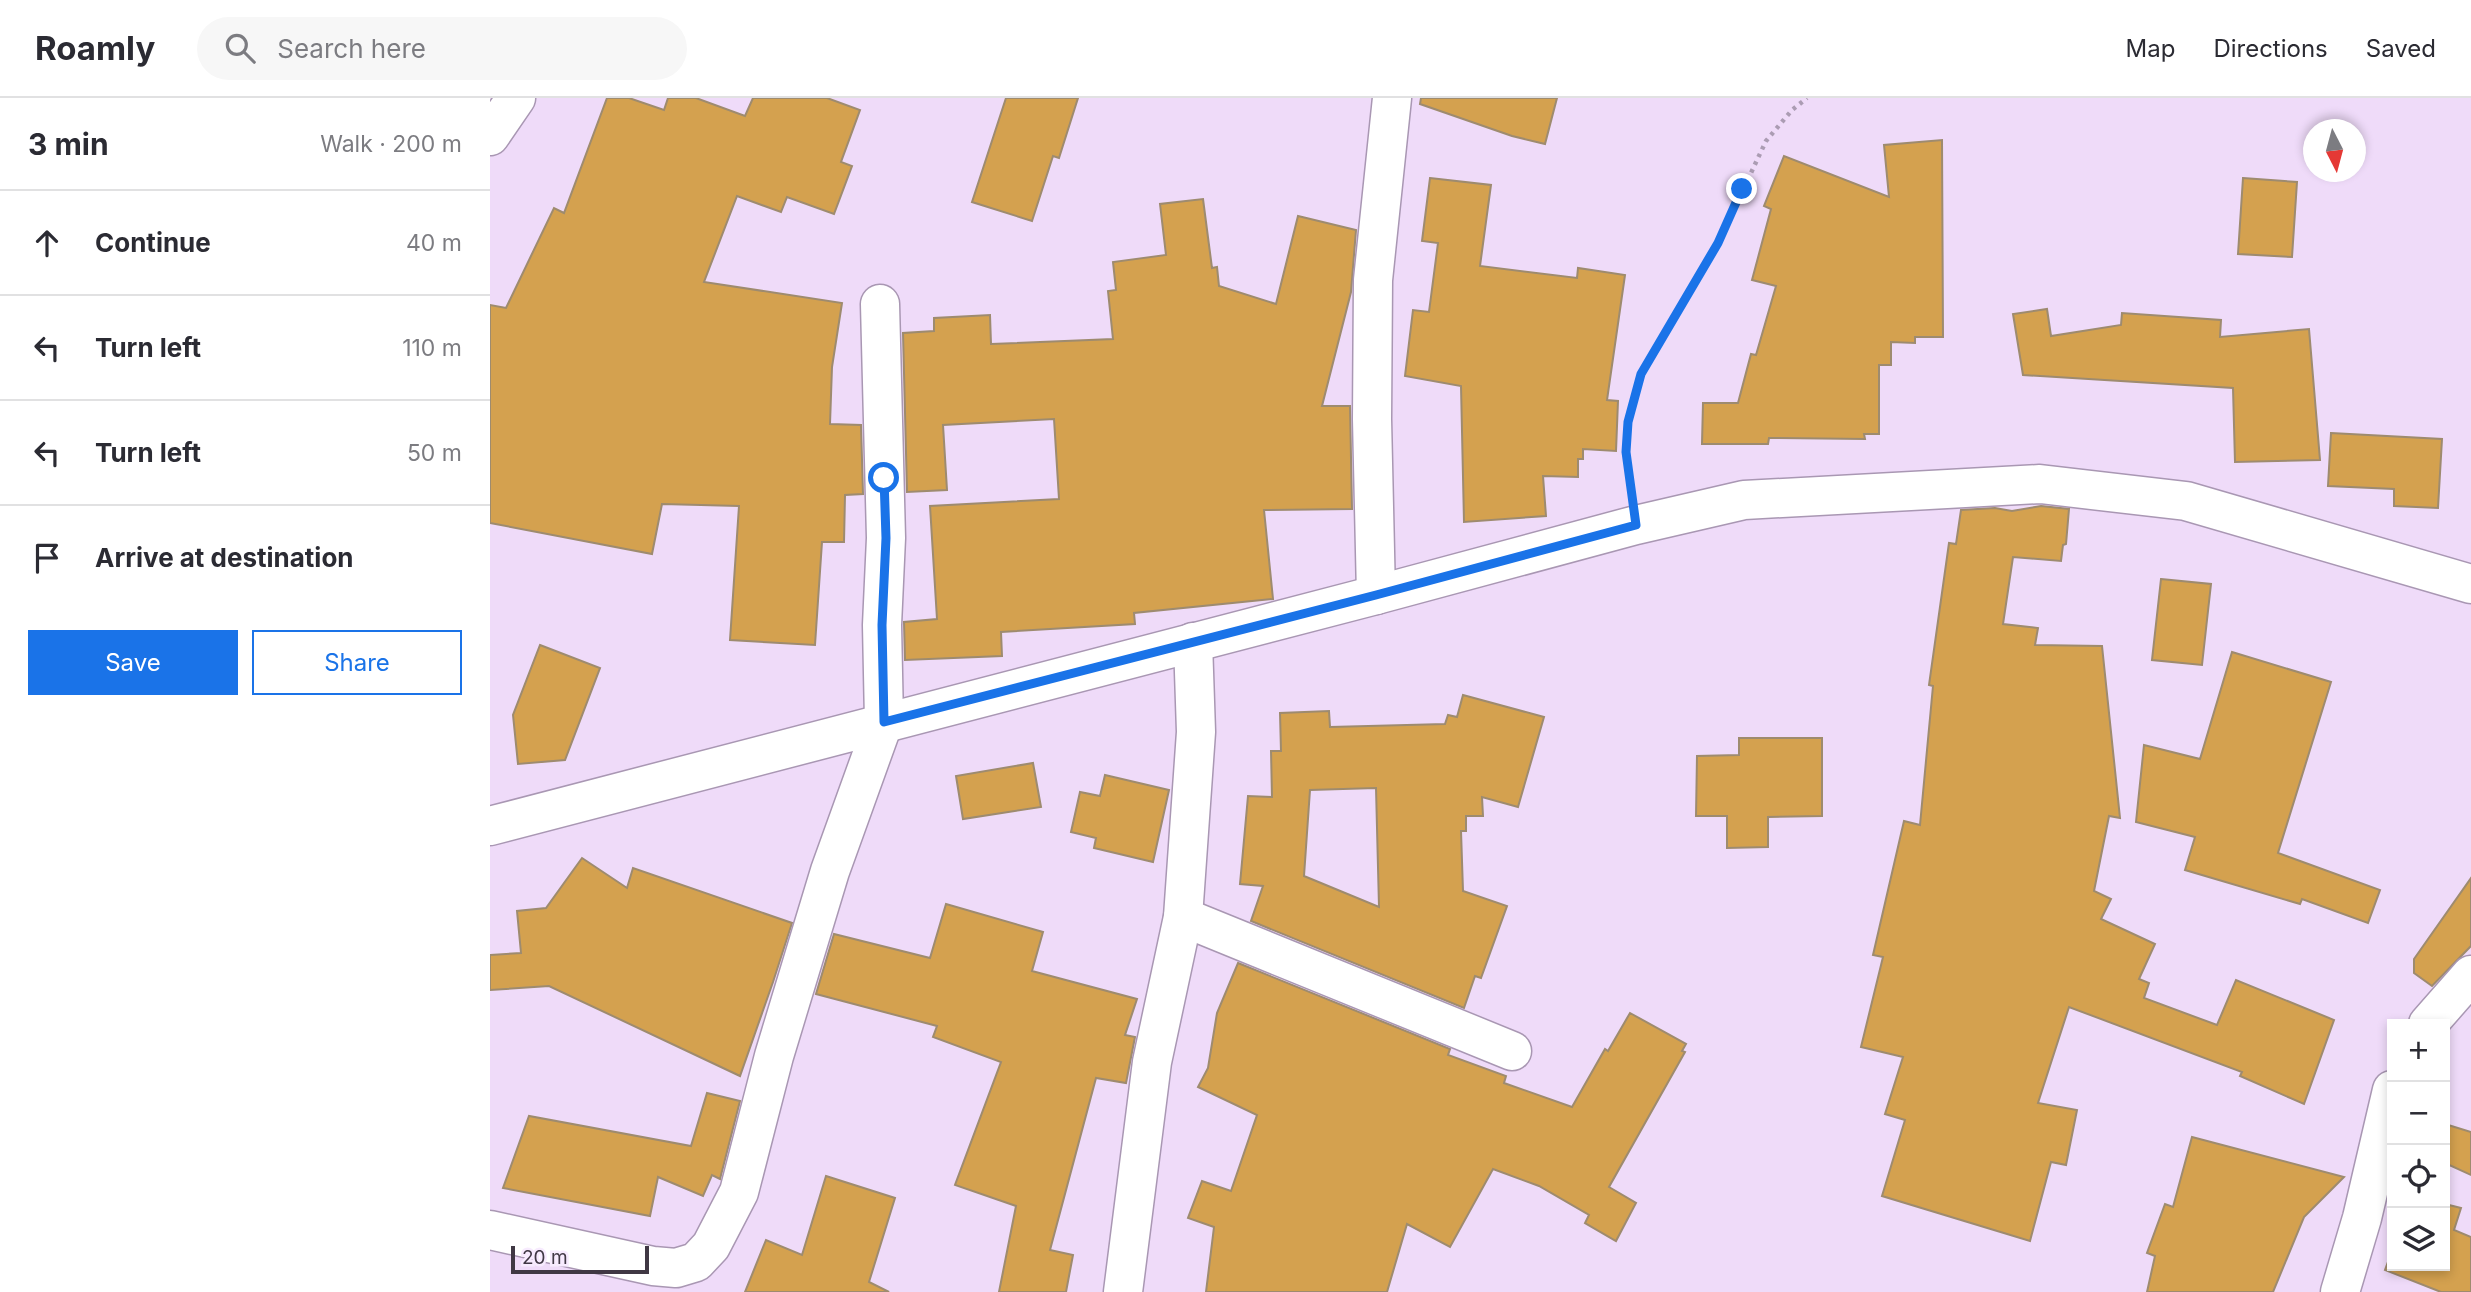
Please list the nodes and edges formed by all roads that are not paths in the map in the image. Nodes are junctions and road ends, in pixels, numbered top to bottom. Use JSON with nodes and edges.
{"nodes":[{"id":1,"x":516,"y":98,"type":"edge"},
{"id":2,"x":1392,"y":98,"type":"edge"},
{"id":3,"x":490,"y":136,"type":"edge"},
{"id":4,"x":880,"y":304,"type":"dead end"},
{"id":5,"x":2471,"y":584,"type":"edge"},
{"id":6,"x":1376,"y":595,"type":"junction"},
{"id":7,"x":1193,"y":642,"type":"junction"},
{"id":8,"x":884,"y":722,"type":"junction"},
{"id":9,"x":490,"y":826,"type":"edge"},
{"id":10,"x":1183,"y":917,"type":"junction"},
{"id":11,"x":2471,"y":975,"type":"edge"},
{"id":12,"x":2432,"y":1019,"type":"edge"},
{"id":13,"x":1512,"y":1051,"type":"dead end"},
{"id":14,"x":2387,"y":1111,"type":"edge"},
{"id":15,"x":490,"y":1230,"type":"edge"},
{"id":16,"x":1123,"y":1292,"type":"edge"},
{"id":17,"x":2340,"y":1292,"type":"edge"}],
"edges":[{"from":1,"to":3,"type":"street"},
{"from":2,"to":6,"type":"street"},
{"from":4,"to":8,"type":"street"},
{"from":5,"to":6,"type":"street"},
{"from":6,"to":7,"type":"street"},
{"from":7,"to":8,"type":"street"},
{"from":7,"to":10,"type":"street"},
{"from":8,"to":9,"type":"street"},
{"from":8,"to":15,"type":"street"},
{"from":10,"to":13,"type":"street"},
{"from":10,"to":16,"type":"street"},
{"from":11,"to":12,"type":"street"},
{"from":14,"to":17,"type":"street"}]}
